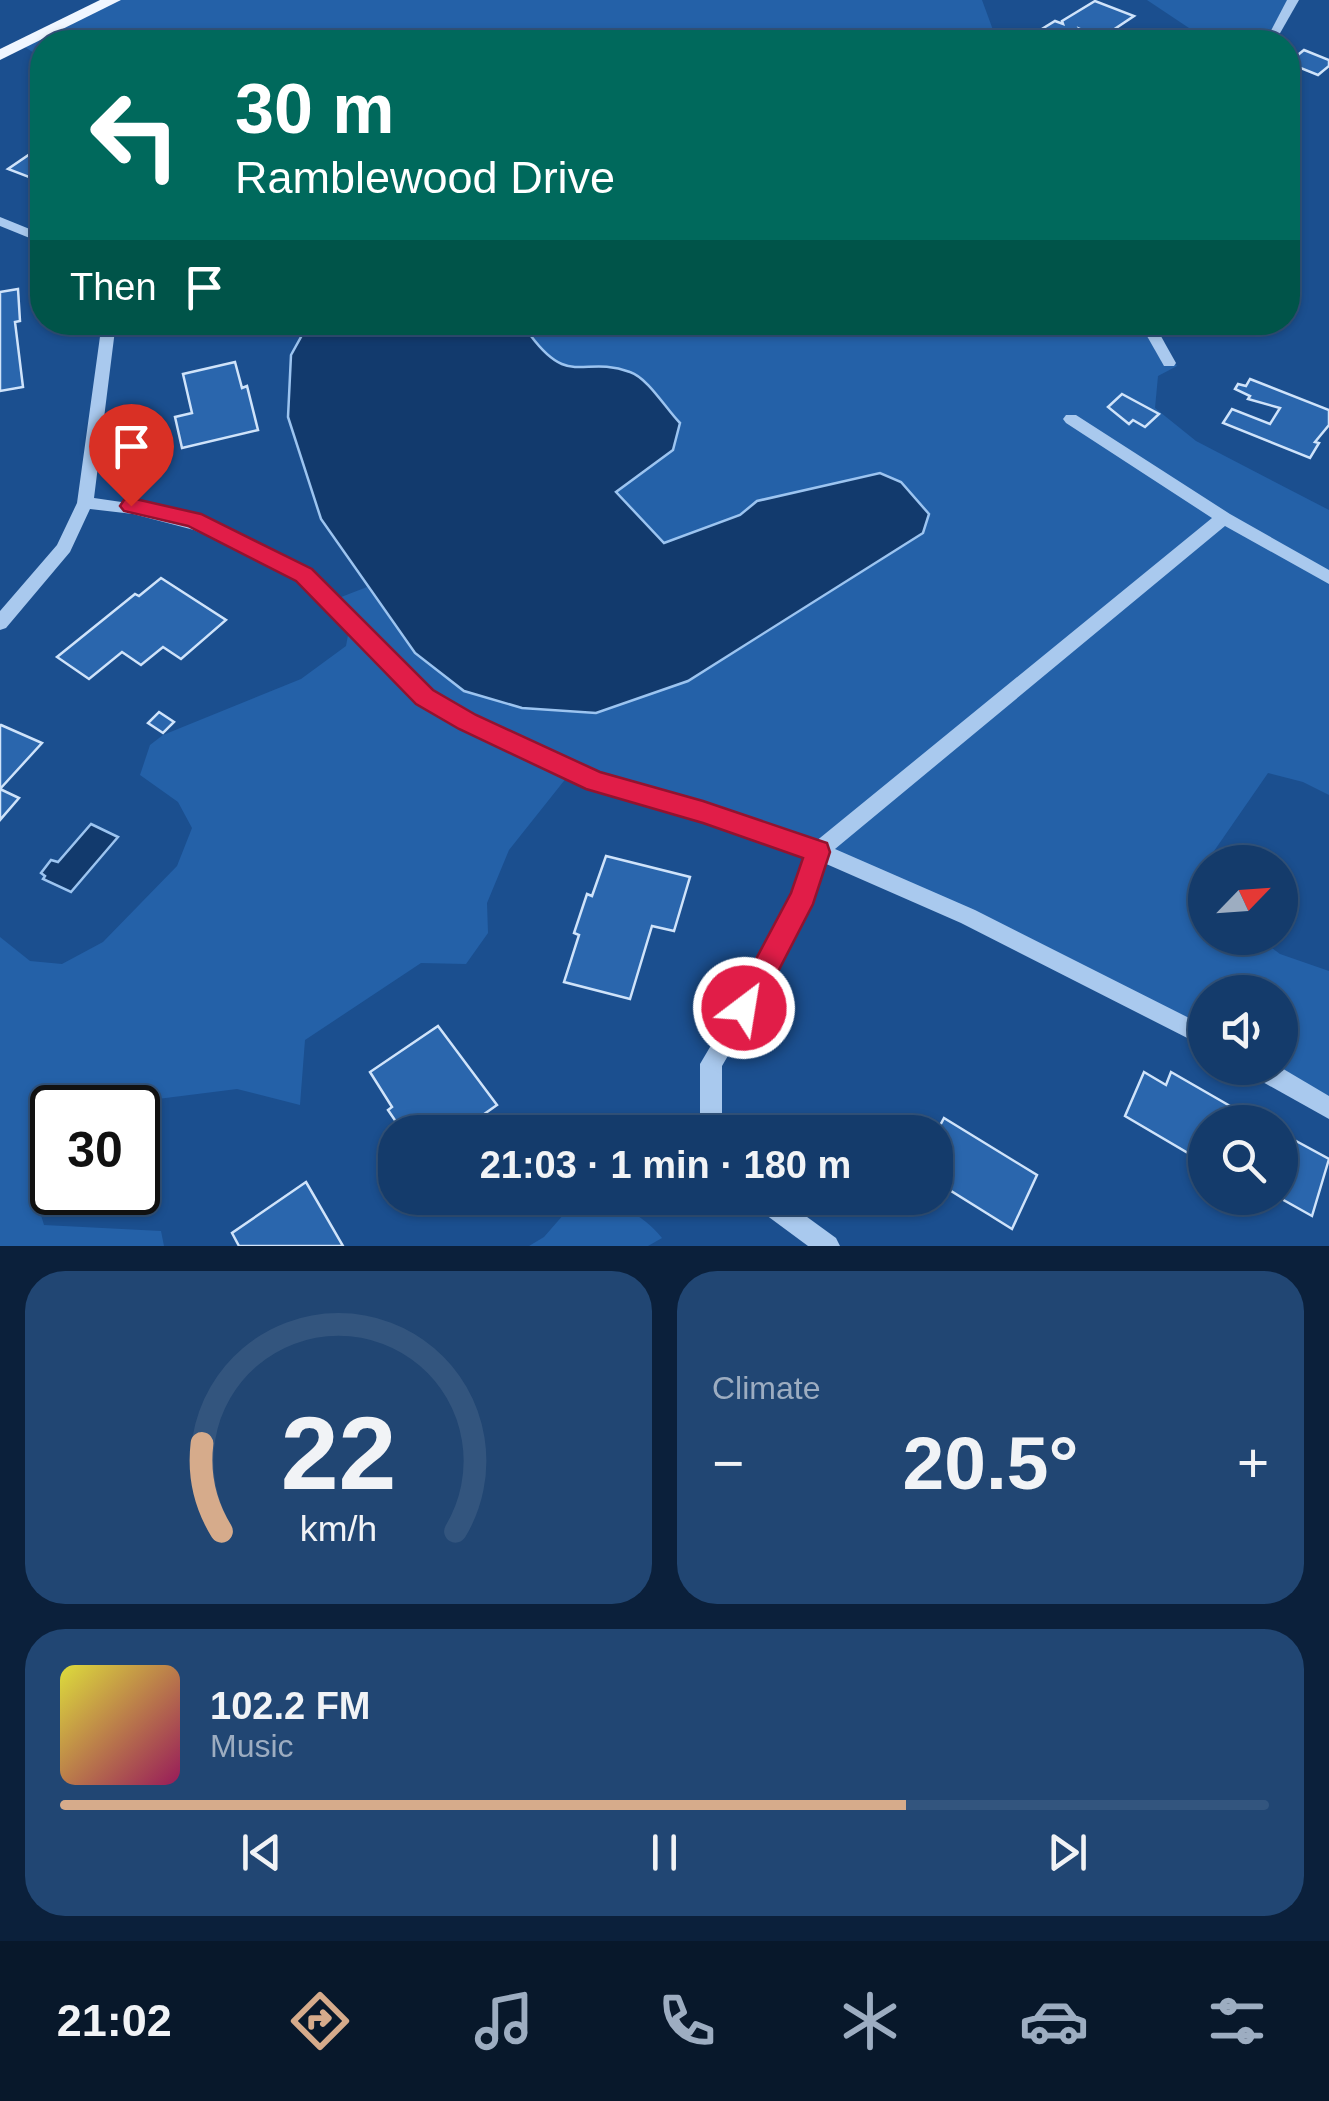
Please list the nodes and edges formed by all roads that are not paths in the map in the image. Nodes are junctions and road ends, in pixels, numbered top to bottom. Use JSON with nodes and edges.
{"nodes":[{"id":1,"x":112,"y":0,"type":"edge"},
{"id":2,"x":1293,"y":0,"type":"edge"},
{"id":3,"x":51,"y":30,"type":"edge"},
{"id":4,"x":1277,"y":30,"type":"edge"},
{"id":5,"x":30,"y":40,"type":"edge"},
{"id":6,"x":0,"y":55,"type":"edge"},
{"id":7,"x":0,"y":222,"type":"edge"},
{"id":8,"x":30,"y":234,"type":"edge"},
{"id":9,"x":107,"y":335,"type":"edge"},
{"id":10,"x":1153,"y":335,"type":"edge"},
{"id":11,"x":1169,"y":363,"type":"dead end"},
{"id":12,"x":1071,"y":419,"type":"dead end"},
{"id":13,"x":85,"y":503,"type":"junction"},
{"id":14,"x":1224,"y":518,"type":"junction"},
{"id":15,"x":1329,"y":578,"type":"edge"},
{"id":16,"x":0,"y":622,"type":"edge"},
{"id":17,"x":818,"y":852,"type":"junction"},
{"id":18,"x":1188,"y":1027,"type":"edge"},
{"id":19,"x":1289,"y":1085,"type":"edge"},
{"id":20,"x":1329,"y":1108,"type":"edge"},
{"id":21,"x":711,"y":1115,"type":"edge"},
{"id":22,"x":785,"y":1215,"type":"edge"},
{"id":23,"x":828,"y":1246,"type":"edge"}],
"edges":[{"from":1,"to":3,"type":"main road"},
{"from":2,"to":4,"type":"street"},
{"from":5,"to":6,"type":"main road"},
{"from":7,"to":8,"type":"street"},
{"from":9,"to":13,"type":"street"},
{"from":10,"to":11,"type":"street"},
{"from":12,"to":14,"type":"street"},
{"from":13,"to":16,"type":"street"},
{"from":13,"to":17,"type":"street"},
{"from":14,"to":15,"type":"street"},
{"from":14,"to":17,"type":"street"},
{"from":17,"to":18,"type":"street"},
{"from":17,"to":21,"type":"street"},
{"from":19,"to":20,"type":"street"},
{"from":22,"to":23,"type":"street"}]}
